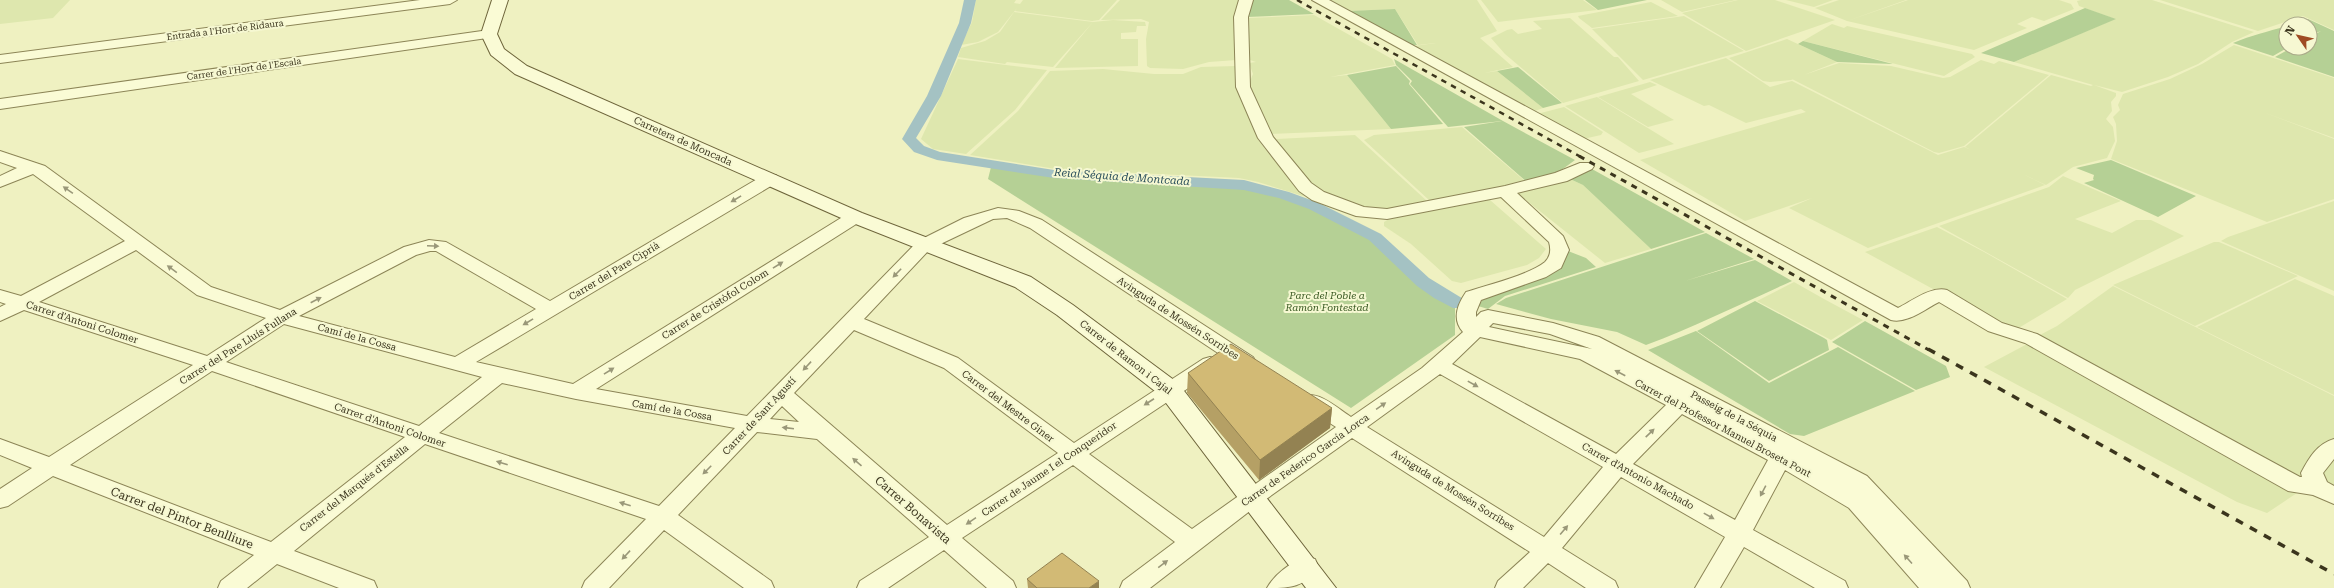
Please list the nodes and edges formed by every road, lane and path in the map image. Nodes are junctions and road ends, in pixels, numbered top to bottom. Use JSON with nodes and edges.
{"nodes":[{"id":1,"x":450,"y":0,"type":"edge"},
{"id":2,"x":500,"y":0,"type":"edge"},
{"id":3,"x":1246,"y":0,"type":"edge"},
{"id":4,"x":1319,"y":0,"type":"edge"},
{"id":5,"x":489,"y":34,"type":"junction"},
{"id":6,"x":0,"y":59,"type":"edge"},
{"id":7,"x":0,"y":104,"type":"edge"},
{"id":8,"x":0,"y":156,"type":"edge"},
{"id":9,"x":1586,"y":166,"type":"dead end"},
{"id":10,"x":32,"y":167,"type":"junction"},
{"id":11,"x":770,"y":179,"type":"junction"},
{"id":12,"x":0,"y":182,"type":"edge"},
{"id":13,"x":1505,"y":191,"type":"junction"},
{"id":14,"x":855,"y":216,"type":"junction"},
{"id":15,"x":137,"y":242,"type":"junction"},
{"id":16,"x":924,"y":245,"type":"junction"},
{"id":17,"x":0,"y":296,"type":"edge"},
{"id":18,"x":22,"y":303,"type":"junction"},
{"id":19,"x":550,"y":309,"type":"junction"},
{"id":20,"x":0,"y":315,"type":"edge"},
{"id":21,"x":281,"y":317,"type":"junction"},
{"id":22,"x":850,"y":321,"type":"junction"},
{"id":23,"x":1476,"y":330,"type":"junction"},
{"id":24,"x":1230,"y":352,"type":"junction"},
{"id":25,"x":208,"y":363,"type":"junction"},
{"id":26,"x":458,"y":364,"type":"junction"},
{"id":27,"x":1439,"y":365,"type":"junction"},
{"id":28,"x":1263,"y":373,"type":"edge"},
{"id":29,"x":498,"y":375,"type":"junction"},
{"id":30,"x":1169,"y":389,"type":"junction"},
{"id":31,"x":1290,"y":389,"type":"edge"},
{"id":32,"x":576,"y":392,"type":"junction"},
{"id":33,"x":781,"y":393,"type":"junction"},
{"id":34,"x":1680,"y":404,"type":"junction"},
{"id":35,"x":753,"y":424,"type":"junction"},
{"id":36,"x":1351,"y":427,"type":"junction"},
{"id":37,"x":823,"y":432,"type":"junction"},
{"id":38,"x":421,"y":436,"type":"junction"},
{"id":39,"x":0,"y":447,"type":"edge"},
{"id":40,"x":2334,"y":448,"type":"edge"},
{"id":41,"x":1072,"y":454,"type":"junction"},
{"id":42,"x":1781,"y":457,"type":"junction"},
{"id":43,"x":1618,"y":465,"type":"junction"},
{"id":44,"x":51,"y":467,"type":"junction"},
{"id":45,"x":2326,"y":492,"type":"edge"},
{"id":46,"x":1252,"y":496,"type":"junction"},
{"id":47,"x":0,"y":500,"type":"edge"},
{"id":48,"x":662,"y":516,"type":"junction"},
{"id":49,"x":1740,"y":533,"type":"junction"},
{"id":50,"x":945,"y":538,"type":"junction"},
{"id":51,"x":1192,"y":542,"type":"junction"},
{"id":52,"x":1548,"y":549,"type":"junction"},
{"id":53,"x":273,"y":553,"type":"junction"},
{"id":54,"x":1306,"y":566,"type":"junction"},
{"id":55,"x":230,"y":588,"type":"edge"},
{"id":56,"x":365,"y":588,"type":"edge"},
{"id":57,"x":594,"y":588,"type":"edge"},
{"id":58,"x":762,"y":588,"type":"edge"},
{"id":59,"x":869,"y":588,"type":"edge"},
{"id":60,"x":1004,"y":588,"type":"edge"},
{"id":61,"x":1132,"y":588,"type":"edge"},
{"id":62,"x":1279,"y":588,"type":"edge"},
{"id":63,"x":1322,"y":588,"type":"edge"},
{"id":64,"x":1507,"y":588,"type":"edge"},
{"id":65,"x":1606,"y":588,"type":"edge"},
{"id":66,"x":1707,"y":588,"type":"edge"},
{"id":67,"x":1836,"y":588,"type":"edge"},
{"id":68,"x":1934,"y":588,"type":"edge"},
{"id":69,"x":1958,"y":588,"type":"edge"}],
"edges":[{"from":1,"to":6,"type":"street","name":"Entrada a l'Hort de Ridaura"},
{"from":2,"to":5,"type":"street"},
{"from":3,"to":13,"type":"street"},
{"from":4,"to":45,"type":"street"},
{"from":5,"to":7,"type":"street","name":"Carrer de l'Hort de l'Escala"},
{"from":5,"to":11,"type":"street","name":"Carretera de Moncada"},
{"from":8,"to":10,"type":"street","name":"Camí de la Cossa"},
{"from":9,"to":13,"type":"street"},
{"from":10,"to":12,"type":"street"},
{"from":15,"to":10,"type":"street","name":"Camí de la Cossa","one_way":true},
{"from":11,"to":14,"type":"street","name":"Carretera de Moncada"},
{"from":11,"to":19,"type":"street","name":"Carrer del Pare Ciprià","one_way":true},
{"from":13,"to":23,"type":"street"},
{"from":14,"to":16,"type":"street","name":"Carretera de Moncada"},
{"from":32,"to":14,"type":"street","name":"Carrer de Cristòfol Colom","one_way":true},
{"from":15,"to":18,"type":"street"},
{"from":21,"to":15,"type":"street","name":"Camí de la Cossa","one_way":true},
{"from":16,"to":22,"type":"street","name":"Carrer de Sant Agustí","one_way":true},
{"from":16,"to":24,"type":"street","name":"Avinguda de Mossén Sorribes"},
{"from":16,"to":30,"type":"street","name":"Carrer de Ramon i Cajal"},
{"from":17,"to":18,"type":"street","name":"Carrer d'Antoni Colomer"},
{"from":18,"to":20,"type":"street"},
{"from":18,"to":25,"type":"street","name":"Carrer d'Antoni Colomer"},
{"from":21,"to":19,"type":"street","name":"Carrer del Pare Lluís Fullana","one_way":true},
{"from":19,"to":26,"type":"street","name":"Carrer del Pare Ciprià","one_way":true},
{"from":21,"to":25,"type":"street","name":"Carrer del Pare Lluís Fullana"},
{"from":21,"to":26,"type":"street","name":"Camí de la Cossa"},
{"from":22,"to":33,"type":"street","name":"Carrer de Sant Agustí","one_way":true},
{"from":22,"to":41,"type":"street","name":"Carrer del Mestre Giner"},
{"from":23,"to":27,"type":"street","name":"Carrer de Federico García Lorca"},
{"from":34,"to":23,"type":"street","name":"Carrer del Professor Manuel Broseta Pont","one_way":true},
{"from":23,"to":69,"type":"street","name":"Passeig de la Séquia"},
{"from":24,"to":28,"type":"street","name":"Avinguda de Mossén Sorribes"},
{"from":24,"to":30,"type":"street","name":"Carrer de Jaume I el Conqueridor"},
{"from":25,"to":38,"type":"street","name":"Carrer d'Antoni Colomer"},
{"from":25,"to":44,"type":"street","name":"Carrer del Pare Lluís Fullana"},
{"from":26,"to":29,"type":"street","name":"Camí de la Cossa"},
{"from":36,"to":27,"type":"street","name":"Carrer de Federico García Lorca","one_way":true},
{"from":27,"to":43,"type":"street","name":"Carrer d'Antonio Machado","one_way":true},
{"from":29,"to":32,"type":"street","name":"Camí de la Cossa"},
{"from":29,"to":38,"type":"street","name":"Carrer del Marqués d'Estella"},
{"from":30,"to":41,"type":"street","name":"Carrer de Jaume I el Conqueridor","one_way":true},
{"from":30,"to":46,"type":"street","name":"Carrer de Ramon i Cajal"},
{"from":31,"to":36,"type":"street","name":"Avinguda de Mossén Sorribes"},
{"from":32,"to":35,"type":"street","name":"Camí de la Cossa"},
{"from":33,"to":35,"type":"street","name":"Carrer de Sant Agustí"},
{"from":33,"to":37,"type":"street","name":"Carrer Bonavista"},
{"from":34,"to":42,"type":"street","name":"Carrer del Professor Manuel Broseta Pont"},
{"from":43,"to":34,"type":"street","one_way":true},
{"from":37,"to":35,"type":"street","one_way":true},
{"from":35,"to":48,"type":"street","name":"Carrer de Sant Agustí","one_way":true},
{"from":36,"to":46,"type":"street","name":"Carrer de Federico García Lorca"},
{"from":36,"to":52,"type":"street","name":"Avinguda de Mossén Sorribes"},
{"from":50,"to":37,"type":"street","name":"Carrer Bonavista","one_way":true},
{"from":48,"to":38,"type":"street","name":"Carrer d'Antoni Colomer","one_way":true},
{"from":38,"to":53,"type":"street","name":"Carrer del Marqués d'Estella"},
{"from":39,"to":44,"type":"street","name":"Carrer del Pintor Benlliure"},
{"from":40,"to":45,"type":"street"},
{"from":41,"to":50,"type":"street","name":"Carrer de Jaume I el Conqueridor","one_way":true},
{"from":41,"to":51,"type":"street","name":"Carrer del Mestre Giner"},
{"from":42,"to":49,"type":"street","one_way":true},
{"from":68,"to":42,"type":"street","name":"Carrer del Professor Manuel Broseta Pont","one_way":true},
{"from":43,"to":49,"type":"street","name":"Carrer d'Antonio Machado","one_way":true},
{"from":52,"to":43,"type":"street","one_way":true},
{"from":44,"to":47,"type":"street","name":"Carrer del Pare Lluís Fullana"},
{"from":44,"to":53,"type":"street","name":"Carrer del Pintor Benlliure"},
{"from":46,"to":51,"type":"street","name":"Carrer de Federico García Lorca"},
{"from":46,"to":54,"type":"street","name":"Carrer de Ramon i Cajal"},
{"from":48,"to":57,"type":"street","name":"Carrer de Sant Agustí","one_way":true},
{"from":48,"to":58,"type":"street","name":"Carrer d'Antoni Colomer"},
{"from":49,"to":66,"type":"street"},
{"from":49,"to":67,"type":"street","name":"Carrer d'Antonio Machado"},
{"from":50,"to":59,"type":"street","name":"Carrer de Jaume I el Conqueridor"},
{"from":50,"to":60,"type":"street","name":"Carrer Bonavista"},
{"from":61,"to":51,"type":"street","name":"Carrer de Federico García Lorca","one_way":true},
{"from":52,"to":64,"type":"street"},
{"from":52,"to":65,"type":"street","name":"Avinguda de Mossén Sorribes"},
{"from":53,"to":55,"type":"street","name":"Carrer del Marqués d'Estella"},
{"from":53,"to":56,"type":"street","name":"Carrer del Pintor Benlliure"},
{"from":54,"to":62,"type":"street"},
{"from":54,"to":63,"type":"street","name":"Carrer de Ramon i Cajal"}]}
